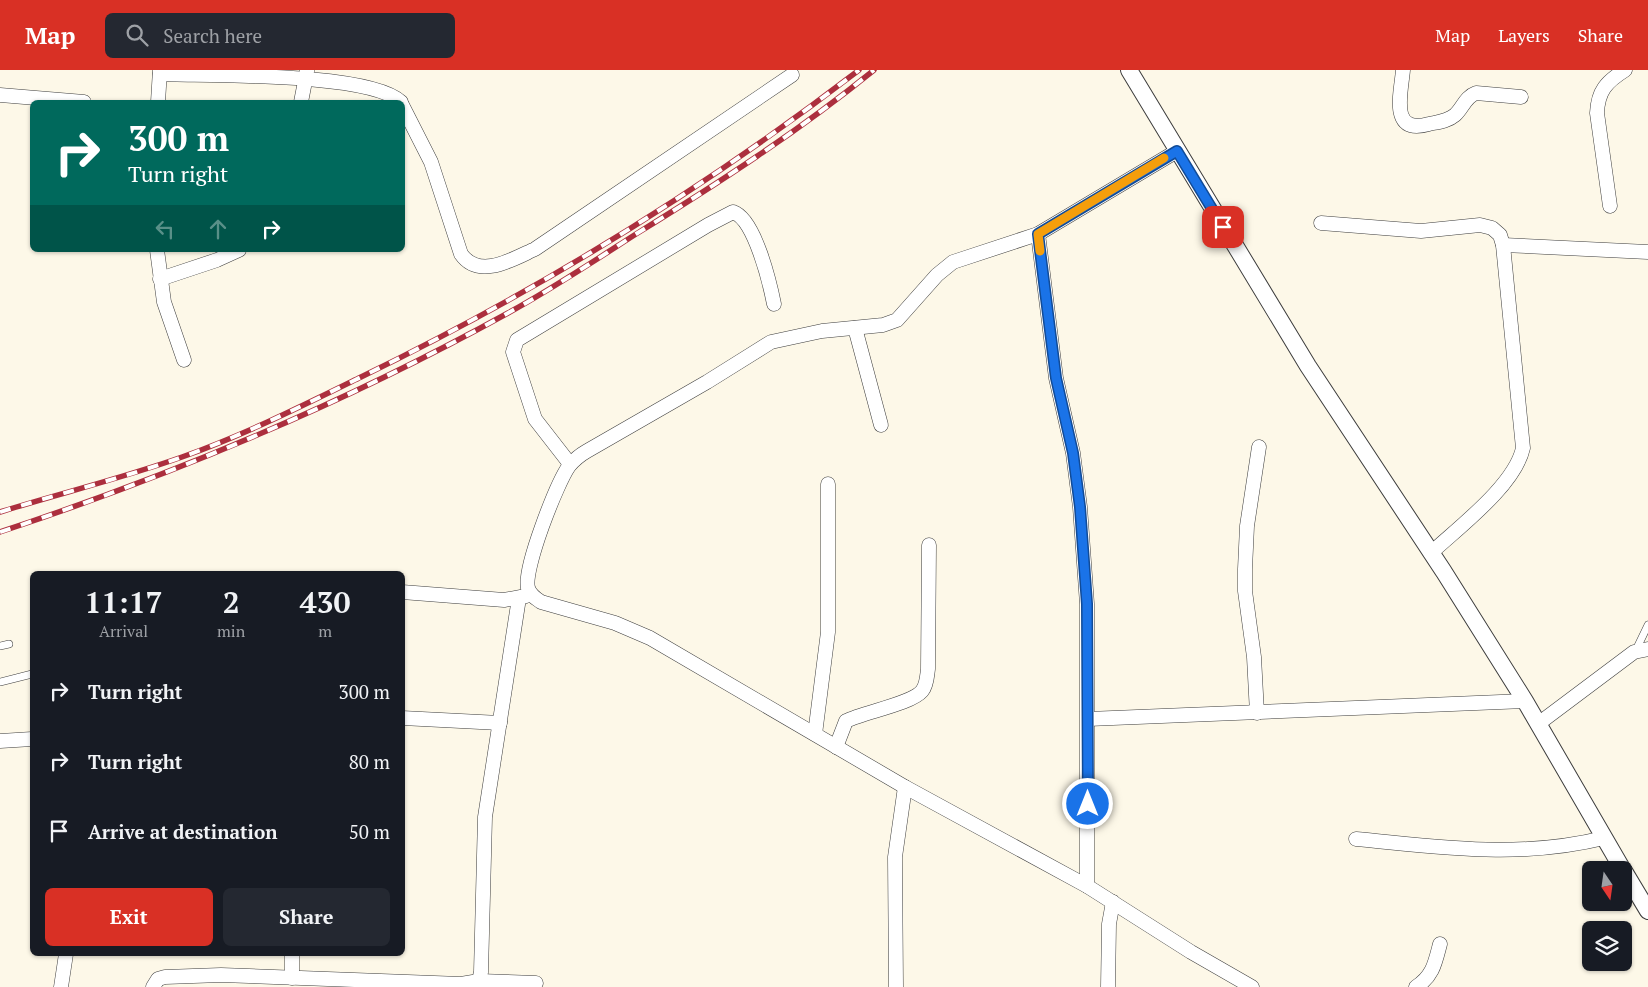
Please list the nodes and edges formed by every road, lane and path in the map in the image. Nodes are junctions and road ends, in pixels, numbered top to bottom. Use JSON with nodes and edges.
{"nodes":[{"id":1,"x":1129,"y":70,"type":"edge"},
{"id":2,"x":1403,"y":70,"type":"edge"},
{"id":3,"x":1624,"y":70,"type":"edge"},
{"id":4,"x":160,"y":72,"type":"edge"},
{"id":5,"x":306,"y":75,"type":"edge"},
{"id":6,"x":792,"y":75,"type":"dead end"},
{"id":7,"x":0,"y":95,"type":"edge"},
{"id":8,"x":1521,"y":97,"type":"dead end"},
{"id":9,"x":60,"y":100,"type":"edge"},
{"id":10,"x":158,"y":100,"type":"edge"},
{"id":11,"x":301,"y":100,"type":"edge"},
{"id":12,"x":397,"y":100,"type":"edge"},
{"id":13,"x":405,"y":110,"type":"edge"},
{"id":14,"x":1177,"y":151,"type":"junction"},
{"id":15,"x":1610,"y":206,"type":"dead end"},
{"id":16,"x":1321,"y":223,"type":"dead end"},
{"id":17,"x":1038,"y":234,"type":"junction"},
{"id":18,"x":1504,"y":245,"type":"junction"},
{"id":19,"x":157,"y":252,"type":"edge"},
{"id":20,"x":234,"y":252,"type":"edge"},
{"id":21,"x":1648,"y":252,"type":"edge"},
{"id":22,"x":160,"y":279,"type":"junction"},
{"id":23,"x":774,"y":304,"type":"dead end"},
{"id":24,"x":855,"y":328,"type":"junction"},
{"id":25,"x":184,"y":360,"type":"dead end"},
{"id":26,"x":881,"y":425,"type":"dead end"},
{"id":27,"x":1259,"y":447,"type":"dead end"},
{"id":28,"x":570,"y":464,"type":"junction"},
{"id":29,"x":828,"y":484,"type":"dead end"},
{"id":30,"x":929,"y":545,"type":"dead end"},
{"id":31,"x":1431,"y":553,"type":"junction"},
{"id":32,"x":405,"y":592,"type":"edge"},
{"id":33,"x":525,"y":597,"type":"junction"},
{"id":34,"x":1648,"y":625,"type":"edge"},
{"id":35,"x":9,"y":644,"type":"dead end"},
{"id":36,"x":0,"y":646,"type":"edge"},
{"id":37,"x":1641,"y":651,"type":"edge"},
{"id":38,"x":30,"y":674,"type":"edge"},
{"id":39,"x":0,"y":682,"type":"edge"},
{"id":40,"x":1525,"y":701,"type":"junction"},
{"id":41,"x":1257,"y":713,"type":"junction"},
{"id":42,"x":405,"y":718,"type":"edge"},
{"id":43,"x":1088,"y":719,"type":"junction"},
{"id":44,"x":500,"y":723,"type":"junction"},
{"id":45,"x":1538,"y":724,"type":"junction"},
{"id":46,"x":815,"y":734,"type":"junction"},
{"id":47,"x":30,"y":739,"type":"edge"},
{"id":48,"x":0,"y":740,"type":"edge"},
{"id":49,"x":836,"y":747,"type":"junction"},
{"id":50,"x":905,"y":787,"type":"junction"},
{"id":51,"x":1604,"y":838,"type":"junction"},
{"id":52,"x":1356,"y":839,"type":"dead end"},
{"id":53,"x":1618,"y":861,"type":"edge"},
{"id":54,"x":1632,"y":884,"type":"edge"},
{"id":55,"x":1087,"y":886,"type":"junction"},
{"id":56,"x":1113,"y":902,"type":"junction"},
{"id":57,"x":1648,"y":911,"type":"edge"},
{"id":58,"x":1440,"y":944,"type":"dead end"},
{"id":59,"x":66,"y":956,"type":"edge"},
{"id":60,"x":292,"y":956,"type":"edge"},
{"id":61,"x":292,"y":978,"type":"junction"},
{"id":62,"x":479,"y":981,"type":"junction"},
{"id":63,"x":536,"y":982,"type":"dead end"},
{"id":64,"x":61,"y":987,"type":"edge"},
{"id":65,"x":153,"y":987,"type":"edge"},
{"id":66,"x":896,"y":987,"type":"edge"},
{"id":67,"x":1108,"y":987,"type":"edge"},
{"id":68,"x":1252,"y":987,"type":"edge"},
{"id":69,"x":1416,"y":987,"type":"edge"}],
"edges":[{"from":1,"to":14,"type":"street"},
{"from":2,"to":8,"type":"street"},
{"from":3,"to":15,"type":"street"},
{"from":4,"to":5,"type":"street"},
{"from":4,"to":10,"type":"street"},
{"from":5,"to":11,"type":"street"},
{"from":5,"to":12,"type":"street"},
{"from":6,"to":13,"type":"street"},
{"from":7,"to":9,"type":"street"},
{"from":14,"to":17,"type":"street"},
{"from":14,"to":31,"type":"street"},
{"from":16,"to":18,"type":"street"},
{"from":17,"to":24,"type":"street"},
{"from":17,"to":43,"type":"street"},
{"from":18,"to":21,"type":"street"},
{"from":18,"to":31,"type":"street"},
{"from":19,"to":22,"type":"street"},
{"from":20,"to":22,"type":"street"},
{"from":22,"to":25,"type":"street"},
{"from":23,"to":28,"type":"street"},
{"from":24,"to":26,"type":"street"},
{"from":24,"to":28,"type":"street"},
{"from":27,"to":41,"type":"street"},
{"from":28,"to":33,"type":"street"},
{"from":29,"to":46,"type":"street"},
{"from":30,"to":49,"type":"street"},
{"from":31,"to":40,"type":"street"},
{"from":32,"to":33,"type":"street"},
{"from":33,"to":44,"type":"street"},
{"from":33,"to":46,"type":"street"},
{"from":34,"to":37,"type":"lane"},
{"from":35,"to":36,"type":"lane"},
{"from":37,"to":45,"type":"street"},
{"from":38,"to":39,"type":"lane"},
{"from":40,"to":41,"type":"street"},
{"from":40,"to":45,"type":"street"},
{"from":41,"to":43,"type":"street"},
{"from":42,"to":44,"type":"street"},
{"from":43,"to":55,"type":"street"},
{"from":44,"to":62,"type":"street"},
{"from":45,"to":51,"type":"street"},
{"from":46,"to":49,"type":"street"},
{"from":47,"to":48,"type":"street"},
{"from":49,"to":50,"type":"street"},
{"from":50,"to":55,"type":"street"},
{"from":50,"to":66,"type":"street"},
{"from":51,"to":52,"type":"street"},
{"from":51,"to":53,"type":"street"},
{"from":54,"to":57,"type":"street"},
{"from":55,"to":56,"type":"street"},
{"from":56,"to":67,"type":"street"},
{"from":56,"to":68,"type":"street"},
{"from":58,"to":69,"type":"street"},
{"from":59,"to":64,"type":"street"},
{"from":60,"to":61,"type":"street"},
{"from":61,"to":62,"type":"street"},
{"from":61,"to":65,"type":"street"},
{"from":62,"to":63,"type":"street"}]}
